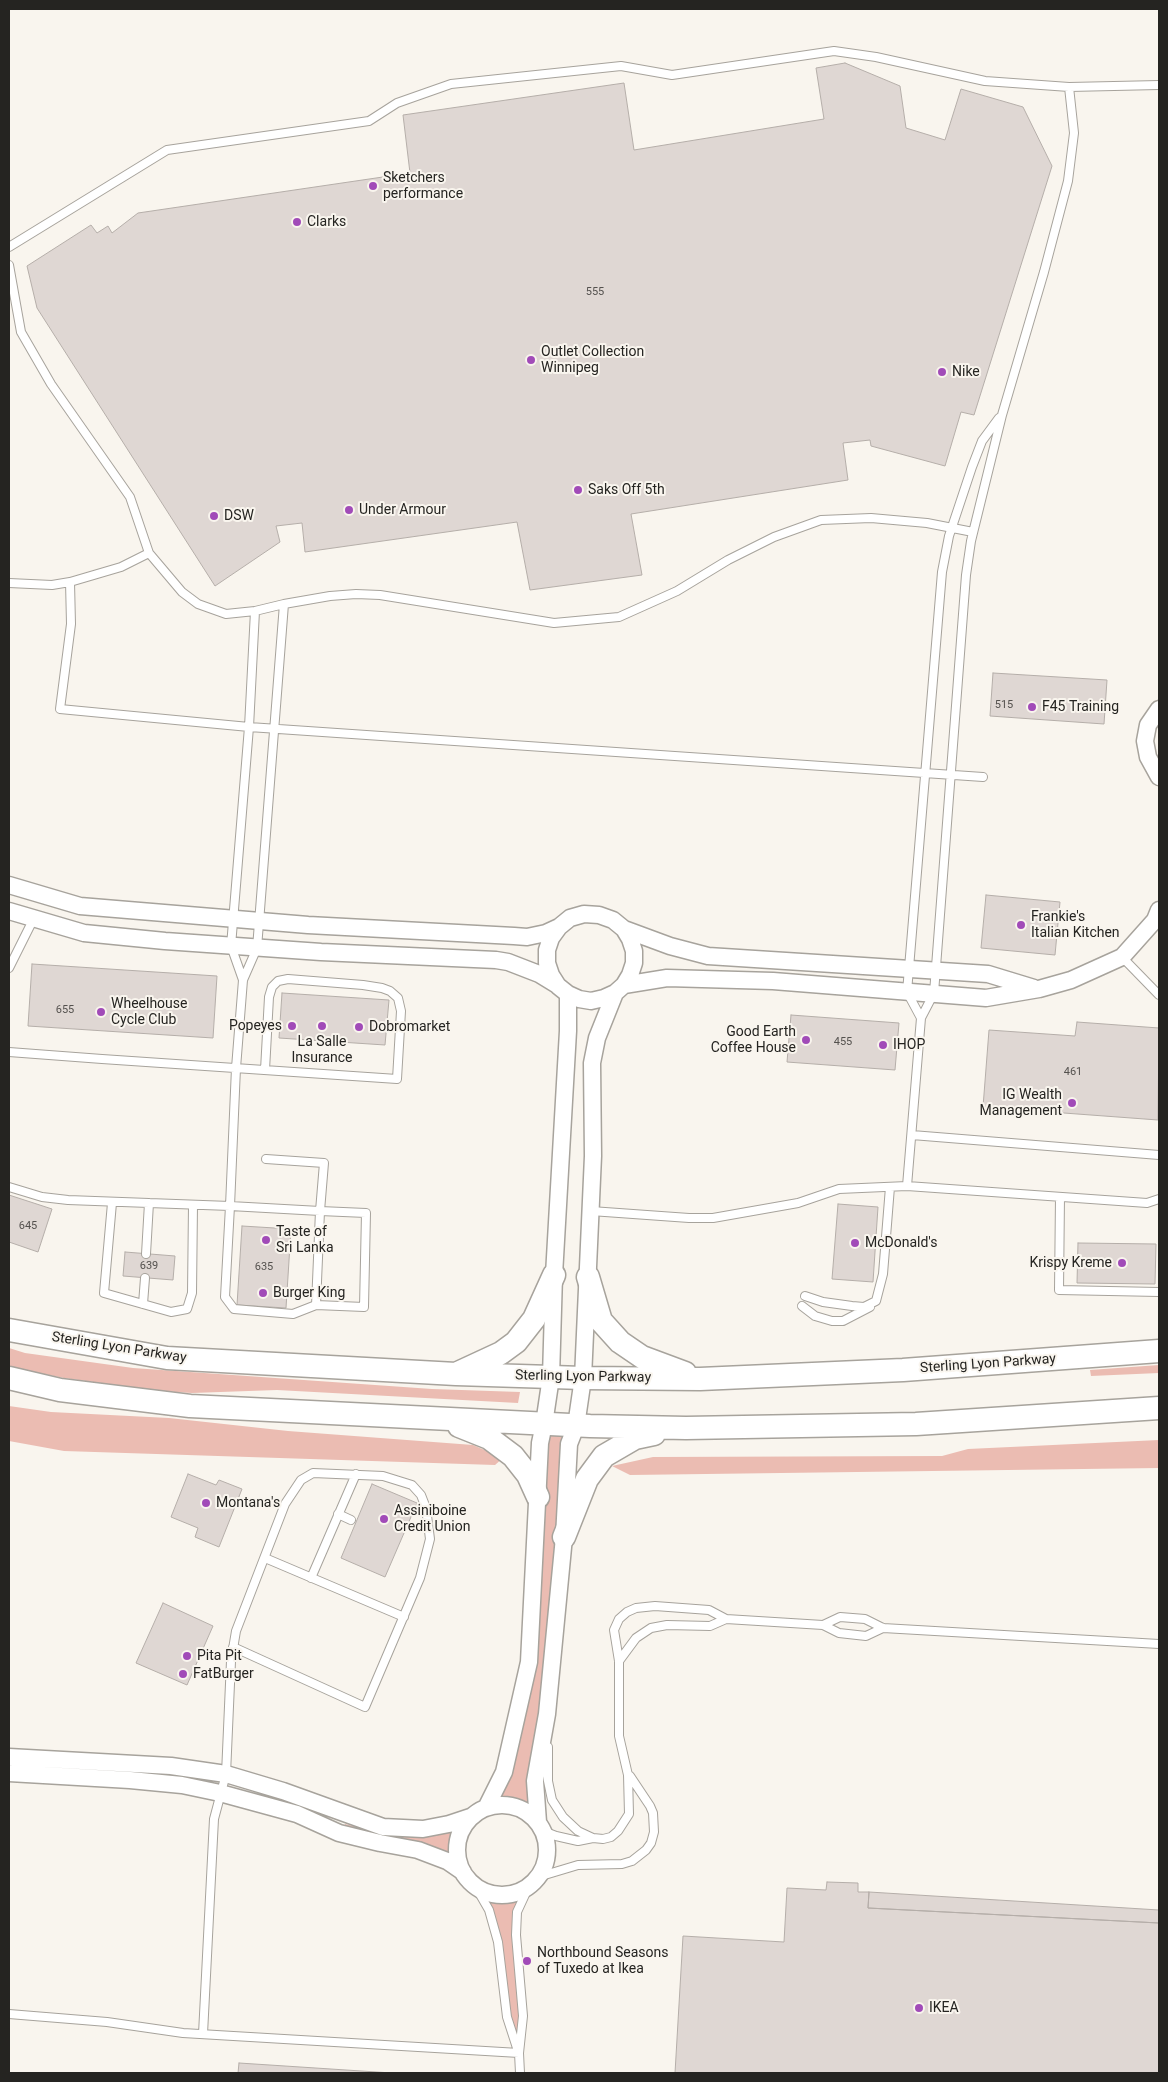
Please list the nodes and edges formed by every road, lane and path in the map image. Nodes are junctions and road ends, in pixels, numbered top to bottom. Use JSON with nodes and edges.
{"nodes":[{"id":1,"x":1159,"y":85,"type":"edge"},
{"id":2,"x":1069,"y":87,"type":"junction"},
{"id":3,"x":9,"y":247,"type":"edge"},
{"id":4,"x":9,"y":265,"type":"edge"},
{"id":5,"x":1002,"y":415,"type":"junction"},
{"id":6,"x":952,"y":528,"type":"junction"},
{"id":7,"x":973,"y":532,"type":"junction"},
{"id":8,"x":149,"y":553,"type":"junction"},
{"id":9,"x":70,"y":582,"type":"junction"},
{"id":10,"x":9,"y":583,"type":"edge"},
{"id":11,"x":284,"y":604,"type":"junction"},
{"id":12,"x":255,"y":611,"type":"junction"},
{"id":13,"x":1159,"y":709,"type":"edge"},
{"id":14,"x":249,"y":727,"type":"junction"},
{"id":15,"x":275,"y":729,"type":"junction"},
{"id":16,"x":926,"y":772,"type":"junction"},
{"id":17,"x":951,"y":774,"type":"junction"},
{"id":18,"x":983,"y":777,"type":"dead end"},
{"id":19,"x":1159,"y":777,"type":"edge"},
{"id":20,"x":9,"y":885,"type":"edge"},
{"id":21,"x":1159,"y":910,"type":"edge"},
{"id":22,"x":9,"y":911,"type":"edge"},
{"id":23,"x":34,"y":918,"type":"junction"},
{"id":24,"x":232,"y":919,"type":"junction"},
{"id":25,"x":259,"y":921,"type":"junction"},
{"id":26,"x":558,"y":927,"type":"junction"},
{"id":27,"x":624,"y":929,"type":"junction"},
{"id":28,"x":231,"y":946,"type":"junction"},
{"id":29,"x":258,"y":948,"type":"junction"},
{"id":30,"x":1122,"y":957,"type":"junction"},
{"id":31,"x":9,"y":968,"type":"edge"},
{"id":32,"x":909,"y":968,"type":"junction"},
{"id":33,"x":935,"y":970,"type":"junction"},
{"id":34,"x":243,"y":980,"type":"junction"},
{"id":35,"x":619,"y":989,"type":"junction"},
{"id":36,"x":1039,"y":989,"type":"junction"},
{"id":37,"x":563,"y":990,"type":"junction"},
{"id":38,"x":908,"y":992,"type":"junction"},
{"id":39,"x":934,"y":993,"type":"junction"},
{"id":40,"x":1159,"y":994,"type":"edge"},
{"id":41,"x":921,"y":1018,"type":"junction"},
{"id":42,"x":9,"y":1052,"type":"edge"},
{"id":43,"x":236,"y":1068,"type":"junction"},
{"id":44,"x":264,"y":1070,"type":"junction"},
{"id":45,"x":912,"y":1135,"type":"junction"},
{"id":46,"x":1159,"y":1156,"type":"edge"},
{"id":47,"x":266,"y":1159,"type":"dead end"},
{"id":48,"x":908,"y":1186,"type":"junction"},
{"id":49,"x":9,"y":1187,"type":"edge"},
{"id":50,"x":890,"y":1187,"type":"junction"},
{"id":51,"x":1060,"y":1197,"type":"junction"},
{"id":52,"x":1159,"y":1199,"type":"edge"},
{"id":53,"x":112,"y":1202,"type":"junction"},
{"id":54,"x":149,"y":1203,"type":"junction"},
{"id":55,"x":194,"y":1205,"type":"junction"},
{"id":56,"x":230,"y":1206,"type":"junction"},
{"id":57,"x":591,"y":1211,"type":"junction"},
{"id":58,"x":320,"y":1212,"type":"junction"},
{"id":59,"x":146,"y":1254,"type":"dead end"},
{"id":60,"x":554,"y":1275,"type":"junction"},
{"id":61,"x":588,"y":1277,"type":"junction"},
{"id":62,"x":145,"y":1278,"type":"dead end"},
{"id":63,"x":1159,"y":1292,"type":"edge"},
{"id":64,"x":805,"y":1296,"type":"dead end"},
{"id":65,"x":876,"y":1301,"type":"junction"},
{"id":66,"x":143,"y":1304,"type":"junction"},
{"id":67,"x":316,"y":1305,"type":"junction"},
{"id":68,"x":802,"y":1306,"type":"dead end"},
{"id":69,"x":9,"y":1330,"type":"edge"},
{"id":70,"x":1159,"y":1351,"type":"edge"},
{"id":71,"x":456,"y":1374,"type":"junction"},
{"id":72,"x":551,"y":1377,"type":"junction"},
{"id":73,"x":9,"y":1378,"type":"edge"},
{"id":74,"x":583,"y":1378,"type":"junction"},
{"id":75,"x":700,"y":1379,"type":"junction"},
{"id":76,"x":1159,"y":1408,"type":"edge"},
{"id":77,"x":442,"y":1419,"type":"junction"},
{"id":78,"x":544,"y":1424,"type":"junction"},
{"id":79,"x":576,"y":1426,"type":"junction"},
{"id":80,"x":686,"y":1428,"type":"junction"},
{"id":81,"x":356,"y":1474,"type":"junction"},
{"id":82,"x":538,"y":1497,"type":"junction"},
{"id":83,"x":338,"y":1514,"type":"junction"},
{"id":84,"x":351,"y":1520,"type":"dead end"},
{"id":85,"x":564,"y":1537,"type":"junction"},
{"id":86,"x":265,"y":1558,"type":"junction"},
{"id":87,"x":311,"y":1578,"type":"junction"},
{"id":88,"x":404,"y":1617,"type":"junction"},
{"id":89,"x":726,"y":1619,"type":"junction"},
{"id":90,"x":822,"y":1625,"type":"junction"},
{"id":91,"x":882,"y":1628,"type":"junction"},
{"id":92,"x":1159,"y":1644,"type":"edge"},
{"id":93,"x":233,"y":1647,"type":"junction"},
{"id":94,"x":618,"y":1660,"type":"junction"},
{"id":95,"x":548,"y":1714,"type":"junction"},
{"id":96,"x":9,"y":1757,"type":"edge"},
{"id":97,"x":9,"y":1773,"type":"edge"},
{"id":98,"x":226,"y":1774,"type":"junction"},
{"id":99,"x":628,"y":1775,"type":"junction"},
{"id":100,"x":220,"y":1793,"type":"junction"},
{"id":101,"x":479,"y":1812,"type":"junction"},
{"id":102,"x":541,"y":1826,"type":"junction"},
{"id":103,"x":592,"y":1838,"type":"junction"},
{"id":104,"x":468,"y":1878,"type":"junction"},
{"id":105,"x":534,"y":1881,"type":"junction"},
{"id":106,"x":9,"y":2014,"type":"edge"},
{"id":107,"x":203,"y":2034,"type":"junction"},
{"id":108,"x":519,"y":2053,"type":"junction"},
{"id":109,"x":520,"y":2073,"type":"edge"}],
"edges":[{"from":1,"to":2,"type":"lane"},
{"from":2,"to":3,"type":"lane"},
{"from":2,"to":5,"type":"lane"},
{"from":4,"to":8,"type":"lane"},
{"from":5,"to":6,"type":"lane"},
{"from":5,"to":7,"type":"lane"},
{"from":6,"to":7,"type":"lane"},
{"from":6,"to":11,"type":"lane"},
{"from":6,"to":16,"type":"lane"},
{"from":7,"to":17,"type":"lane"},
{"from":8,"to":9,"type":"lane"},
{"from":8,"to":12,"type":"lane"},
{"from":9,"to":10,"type":"lane"},
{"from":9,"to":14,"type":"lane"},
{"from":11,"to":12,"type":"lane"},
{"from":11,"to":15,"type":"lane"},
{"from":12,"to":14,"type":"lane"},
{"from":13,"to":19,"type":"street"},
{"from":14,"to":15,"type":"lane"},
{"from":14,"to":24,"type":"lane"},
{"from":15,"to":16,"type":"lane"},
{"from":15,"to":25,"type":"lane"},
{"from":16,"to":17,"type":"lane"},
{"from":16,"to":32,"type":"lane"},
{"from":17,"to":18,"type":"lane"},
{"from":17,"to":33,"type":"lane"},
{"from":20,"to":24,"type":"street"},
{"from":21,"to":30,"type":"street"},
{"from":22,"to":23,"type":"street"},
{"from":23,"to":28,"type":"street"},
{"from":23,"to":31,"type":"lane"},
{"from":24,"to":25,"type":"street"},
{"from":24,"to":28,"type":"lane"},
{"from":25,"to":26,"type":"street"},
{"from":25,"to":29,"type":"lane"},
{"from":26,"to":27,"type":"street"},
{"from":26,"to":37,"type":"street"},
{"from":27,"to":32,"type":"street"},
{"from":27,"to":35,"type":"street"},
{"from":28,"to":29,"type":"street"},
{"from":28,"to":34,"type":"lane"},
{"from":29,"to":34,"type":"lane"},
{"from":29,"to":37,"type":"street"},
{"from":30,"to":36,"type":"street"},
{"from":30,"to":40,"type":"lane"},
{"from":32,"to":33,"type":"street"},
{"from":32,"to":38,"type":"lane"},
{"from":33,"to":36,"type":"street"},
{"from":33,"to":39,"type":"lane"},
{"from":34,"to":43,"type":"lane"},
{"from":35,"to":37,"type":"street"},
{"from":35,"to":38,"type":"street"},
{"from":35,"to":57,"type":"street"},
{"from":36,"to":39,"type":"street"},
{"from":37,"to":60,"type":"street"},
{"from":38,"to":39,"type":"street"},
{"from":38,"to":41,"type":"lane"},
{"from":39,"to":41,"type":"lane"},
{"from":41,"to":45,"type":"lane"},
{"from":42,"to":43,"type":"lane"},
{"from":43,"to":44,"type":"lane"},
{"from":43,"to":56,"type":"lane"},
{"from":44,"to":44,"type":"lane"},
{"from":45,"to":46,"type":"lane"},
{"from":45,"to":48,"type":"lane"},
{"from":47,"to":58,"type":"lane"},
{"from":48,"to":50,"type":"lane"},
{"from":48,"to":51,"type":"lane"},
{"from":49,"to":53,"type":"lane"},
{"from":50,"to":57,"type":"lane"},
{"from":50,"to":65,"type":"lane"},
{"from":51,"to":52,"type":"lane"},
{"from":51,"to":63,"type":"lane"},
{"from":53,"to":54,"type":"lane"},
{"from":53,"to":66,"type":"lane"},
{"from":54,"to":55,"type":"lane"},
{"from":54,"to":59,"type":"lane"},
{"from":55,"to":56,"type":"lane"},
{"from":55,"to":66,"type":"lane"},
{"from":56,"to":58,"type":"lane"},
{"from":56,"to":67,"type":"lane"},
{"from":57,"to":61,"type":"street"},
{"from":58,"to":67,"type":"lane"},
{"from":58,"to":67,"type":"lane"},
{"from":60,"to":71,"type":"main road"},
{"from":60,"to":72,"type":"street"},
{"from":61,"to":74,"type":"street"},
{"from":61,"to":75,"type":"main road"},
{"from":62,"to":66,"type":"lane"},
{"from":64,"to":65,"type":"lane"},
{"from":65,"to":68,"type":"lane"},
{"from":69,"to":71,"type":"main road","name":"Sterling Lyon Parkway"},
{"from":70,"to":75,"type":"main road","name":"Sterling Lyon Parkway"},
{"from":71,"to":72,"type":"main road","name":"Sterling Lyon Parkway"},
{"from":72,"to":74,"type":"main road","name":"Sterling Lyon Parkway"},
{"from":72,"to":78,"type":"street"},
{"from":73,"to":77,"type":"main road"},
{"from":74,"to":75,"type":"main road","name":"Sterling Lyon Parkway"},
{"from":74,"to":79,"type":"street"},
{"from":76,"to":80,"type":"main road"},
{"from":77,"to":78,"type":"main road"},
{"from":77,"to":82,"type":"main road"},
{"from":78,"to":79,"type":"main road"},
{"from":78,"to":82,"type":"street"},
{"from":79,"to":80,"type":"main road"},
{"from":79,"to":85,"type":"street"},
{"from":80,"to":85,"type":"main road"},
{"from":81,"to":83,"type":"lane"},
{"from":81,"to":86,"type":"lane"},
{"from":81,"to":88,"type":"lane"},
{"from":82,"to":101,"type":"street"},
{"from":83,"to":84,"type":"lane"},
{"from":83,"to":87,"type":"lane"},
{"from":85,"to":95,"type":"street"},
{"from":86,"to":87,"type":"lane"},
{"from":86,"to":93,"type":"lane"},
{"from":87,"to":88,"type":"lane"},
{"from":88,"to":93,"type":"lane"},
{"from":89,"to":90,"type":"lane"},
{"from":89,"to":94,"type":"lane"},
{"from":89,"to":94,"type":"lane"},
{"from":90,"to":91,"type":"lane"},
{"from":90,"to":91,"type":"lane"},
{"from":91,"to":92,"type":"lane"},
{"from":93,"to":98,"type":"lane"},
{"from":94,"to":99,"type":"lane"},
{"from":95,"to":102,"type":"street"},
{"from":95,"to":103,"type":"lane"},
{"from":96,"to":98,"type":"street"},
{"from":97,"to":100,"type":"street"},
{"from":98,"to":100,"type":"lane"},
{"from":98,"to":101,"type":"street"},
{"from":99,"to":103,"type":"lane"},
{"from":99,"to":105,"type":"lane"},
{"from":100,"to":104,"type":"street"},
{"from":100,"to":107,"type":"lane"},
{"from":101,"to":102,"type":"street"},
{"from":101,"to":104,"type":"street"},
{"from":102,"to":103,"type":"lane"},
{"from":102,"to":105,"type":"street"},
{"from":104,"to":105,"type":"street"},
{"from":104,"to":108,"type":"lane"},
{"from":105,"to":108,"type":"lane"},
{"from":106,"to":107,"type":"lane"},
{"from":107,"to":108,"type":"lane"},
{"from":108,"to":109,"type":"lane"}]}
